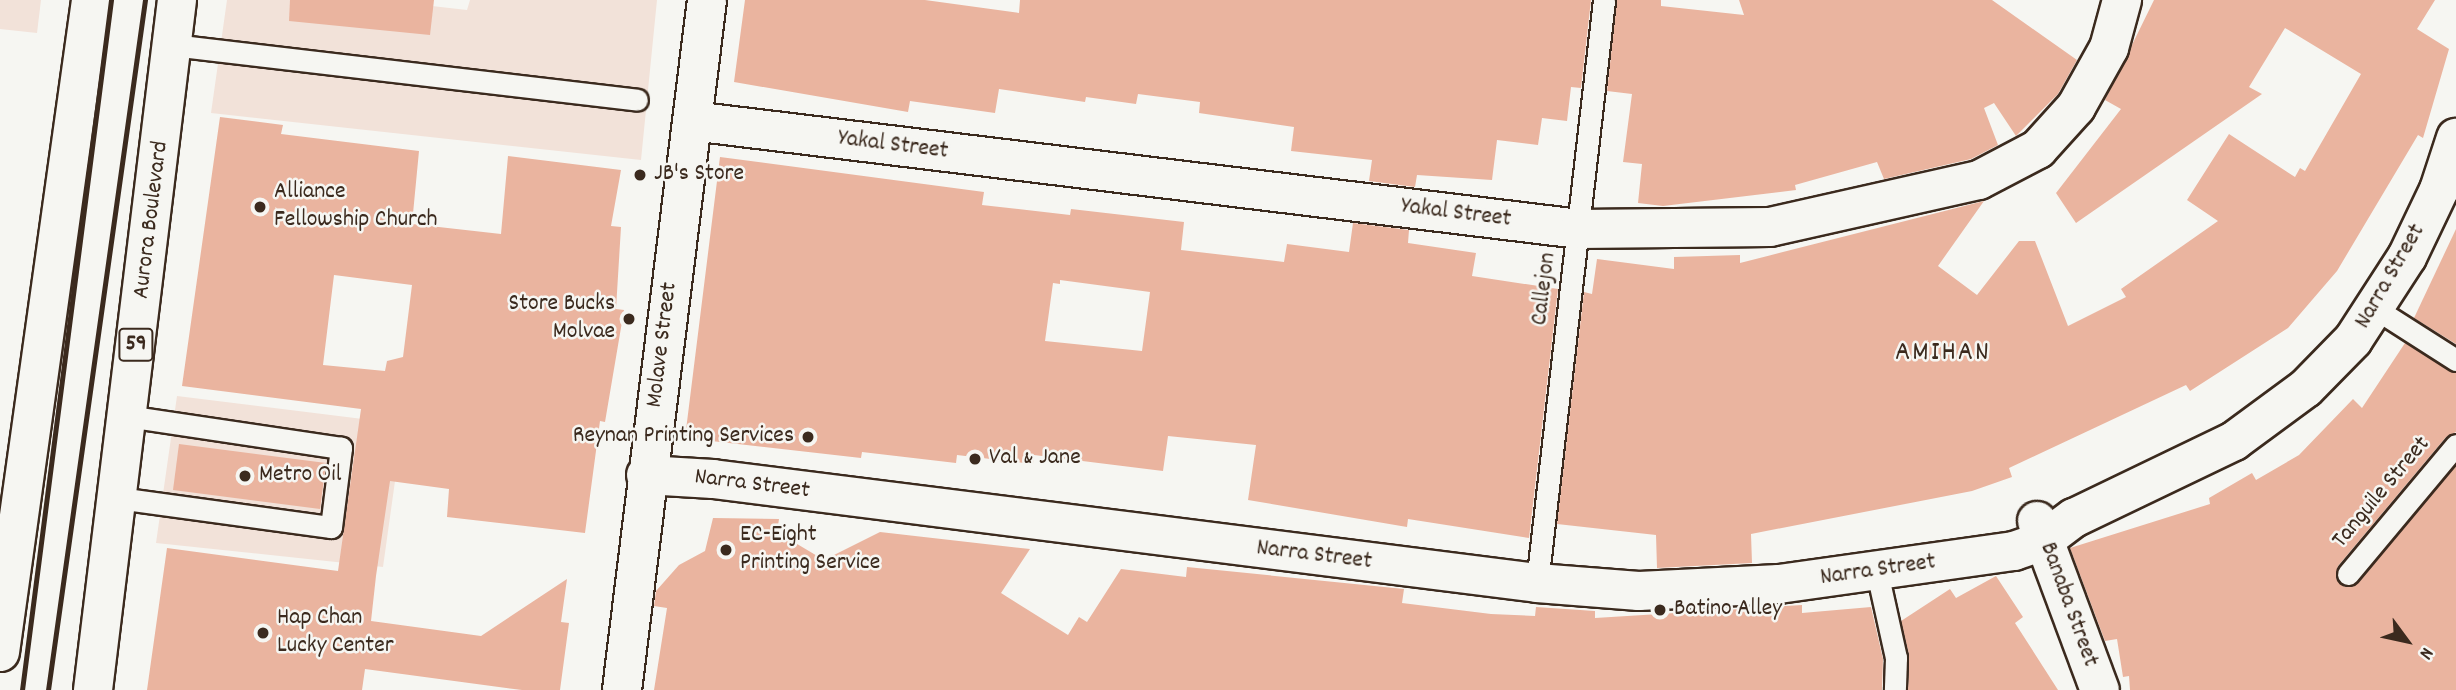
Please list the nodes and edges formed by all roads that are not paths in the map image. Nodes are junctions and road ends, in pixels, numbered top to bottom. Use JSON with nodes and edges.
{"nodes":[{"id":1,"x":91,"y":0,"type":"edge"},
{"id":2,"x":177,"y":0,"type":"edge"},
{"id":3,"x":707,"y":0,"type":"edge"},
{"id":4,"x":1604,"y":0,"type":"edge"},
{"id":5,"x":2122,"y":0,"type":"edge"},
{"id":6,"x":172,"y":45,"type":"junction"},
{"id":7,"x":637,"y":100,"type":"dead end"},
{"id":8,"x":692,"y":121,"type":"junction"},
{"id":9,"x":2456,"y":138,"type":"edge"},
{"id":10,"x":2447,"y":194,"type":"edge"},
{"id":11,"x":1579,"y":229,"type":"junction"},
{"id":12,"x":2376,"y":309,"type":"junction"},
{"id":13,"x":2456,"y":359,"type":"edge"},
{"id":14,"x":127,"y":416,"type":"junction"},
{"id":15,"x":2456,"y":445,"type":"edge"},
{"id":16,"x":646,"y":475,"type":"junction"},
{"id":17,"x":118,"y":498,"type":"junction"},
{"id":18,"x":2040,"y":531,"type":"junction"},
{"id":19,"x":7,"y":559,"type":"edge"},
{"id":20,"x":1877,"y":572,"type":"junction"},
{"id":21,"x":2348,"y":574,"type":"dead end"},
{"id":22,"x":1537,"y":583,"type":"junction"},
{"id":23,"x":0,"y":652,"type":"edge"},
{"id":24,"x":93,"y":690,"type":"edge"},
{"id":25,"x":622,"y":690,"type":"edge"},
{"id":26,"x":1895,"y":690,"type":"edge"},
{"id":27,"x":2100,"y":690,"type":"edge"}],
"edges":[{"from":1,"to":19,"type":"street"},
{"from":2,"to":6,"type":"street","name":"Aurora Boulevard","number":"59"},
{"from":3,"to":8,"type":"street","name":"Molave Street"},
{"from":4,"to":11,"type":"lane","name":"Callejon"},
{"from":5,"to":11,"type":"street","name":"Yakal Street"},
{"from":6,"to":7,"type":"lane"},
{"from":6,"to":14,"type":"street","name":"Aurora Boulevard","number":"59"},
{"from":8,"to":11,"type":"street","name":"Yakal Street"},
{"from":8,"to":16,"type":"street","name":"Molave Street"},
{"from":9,"to":10,"type":"street","name":"Narra Street"},
{"from":10,"to":12,"type":"street","name":"Narra Street"},
{"from":11,"to":22,"type":"lane","name":"Callejon"},
{"from":12,"to":13,"type":"lane"},
{"from":12,"to":18,"type":"street","name":"Narra Street"},
{"from":14,"to":17,"type":"street","name":"Aurora Boulevard","number":"59"},
{"from":14,"to":17,"type":"lane"},
{"from":15,"to":21,"type":"lane","name":"Tanguile Street"},
{"from":16,"to":22,"type":"street","name":"Narra Street"},
{"from":16,"to":25,"type":"street","name":"Molave Street"},
{"from":17,"to":24,"type":"street","name":"Aurora Boulevard","number":"59"},
{"from":18,"to":20,"type":"street","name":"Narra Street"},
{"from":18,"to":27,"type":"street","name":"Banaba Street"},
{"from":19,"to":23,"type":"street"},
{"from":20,"to":22,"type":"street","name":"Narra Street"},
{"from":20,"to":26,"type":"lane"}]}
